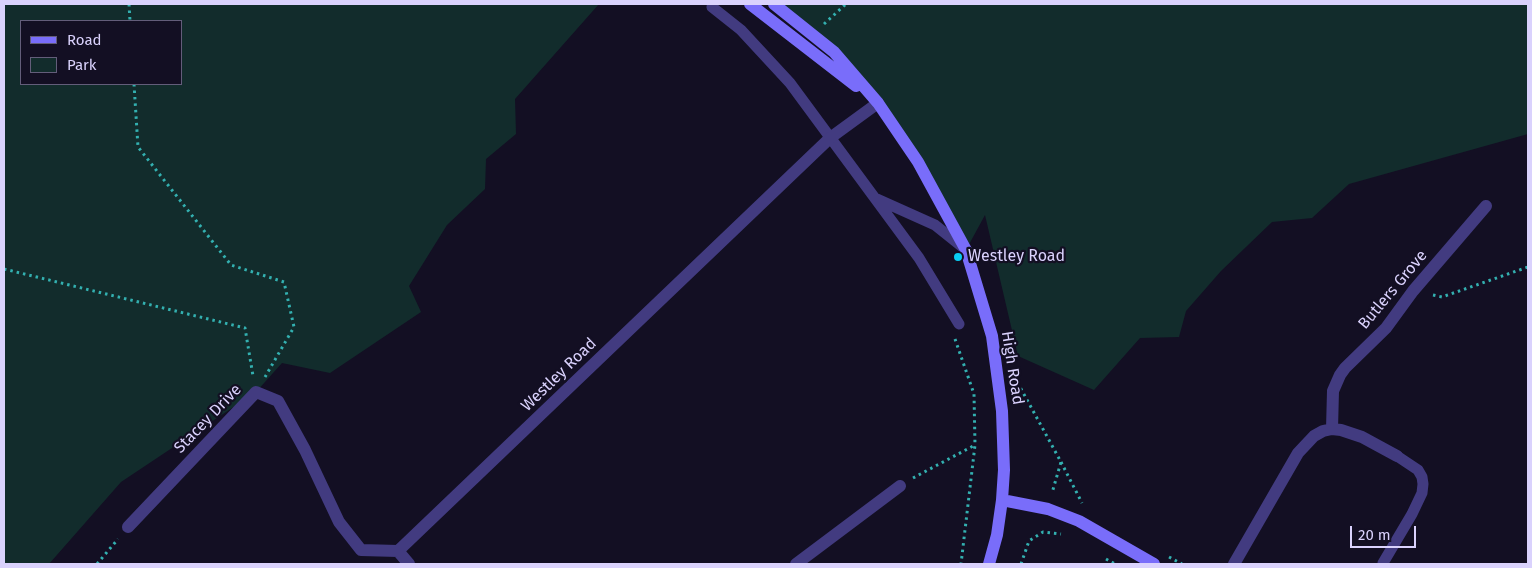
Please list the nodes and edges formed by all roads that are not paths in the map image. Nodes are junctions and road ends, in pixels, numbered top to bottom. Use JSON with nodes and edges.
{"nodes":[{"id":1,"x":750,"y":4,"type":"edge"},
{"id":2,"x":774,"y":4,"type":"edge"},
{"id":3,"x":712,"y":7,"type":"dead end"},
{"id":4,"x":878,"y":103,"type":"junction"},
{"id":5,"x":830,"y":138,"type":"junction"},
{"id":6,"x":876,"y":198,"type":"junction"},
{"id":7,"x":1486,"y":206,"type":"dead end"},
{"id":8,"x":966,"y":250,"type":"junction"},
{"id":9,"x":959,"y":324,"type":"dead end"},
{"id":10,"x":1332,"y":429,"type":"junction"},
{"id":11,"x":1397,"y":456,"type":"joint"},
{"id":12,"x":900,"y":486,"type":"road end"},
{"id":13,"x":1002,"y":500,"type":"junction"},
{"id":14,"x":128,"y":526,"type":"road end"},
{"id":15,"x":398,"y":552,"type":"junction"},
{"id":16,"x":410,"y":564,"type":"edge"},
{"id":17,"x":796,"y":564,"type":"edge"},
{"id":18,"x":989,"y":564,"type":"edge"},
{"id":19,"x":1154,"y":564,"type":"edge"},
{"id":20,"x":1234,"y":564,"type":"edge"},
{"id":21,"x":1383,"y":564,"type":"edge"}],
"edges":[{"from":1,"to":4,"type":"main road","name":"High Road"},
{"from":2,"to":4,"type":"main road","name":"High Road"},
{"from":3,"to":5,"type":"lane"},
{"from":4,"to":5,"type":"street","name":"Westley Road"},
{"from":4,"to":8,"type":"main road","name":"High Road"},
{"from":5,"to":6,"type":"lane"},
{"from":5,"to":15,"type":"street","name":"Westley Road"},
{"from":6,"to":8,"type":"lane"},
{"from":6,"to":9,"type":"lane"},
{"from":7,"to":10,"type":"street","name":"Butlers Grove"},
{"from":8,"to":13,"type":"main road","name":"High Road"},
{"from":10,"to":11,"type":"street"},
{"from":10,"to":20,"type":"street"},
{"from":11,"to":21,"type":"lane"},
{"from":12,"to":17,"type":"street"},
{"from":13,"to":18,"type":"main road","name":"High Road"},
{"from":13,"to":19,"type":"main road"},
{"from":14,"to":15,"type":"street","name":"Stacey Drive"},
{"from":15,"to":16,"type":"street"}]}
